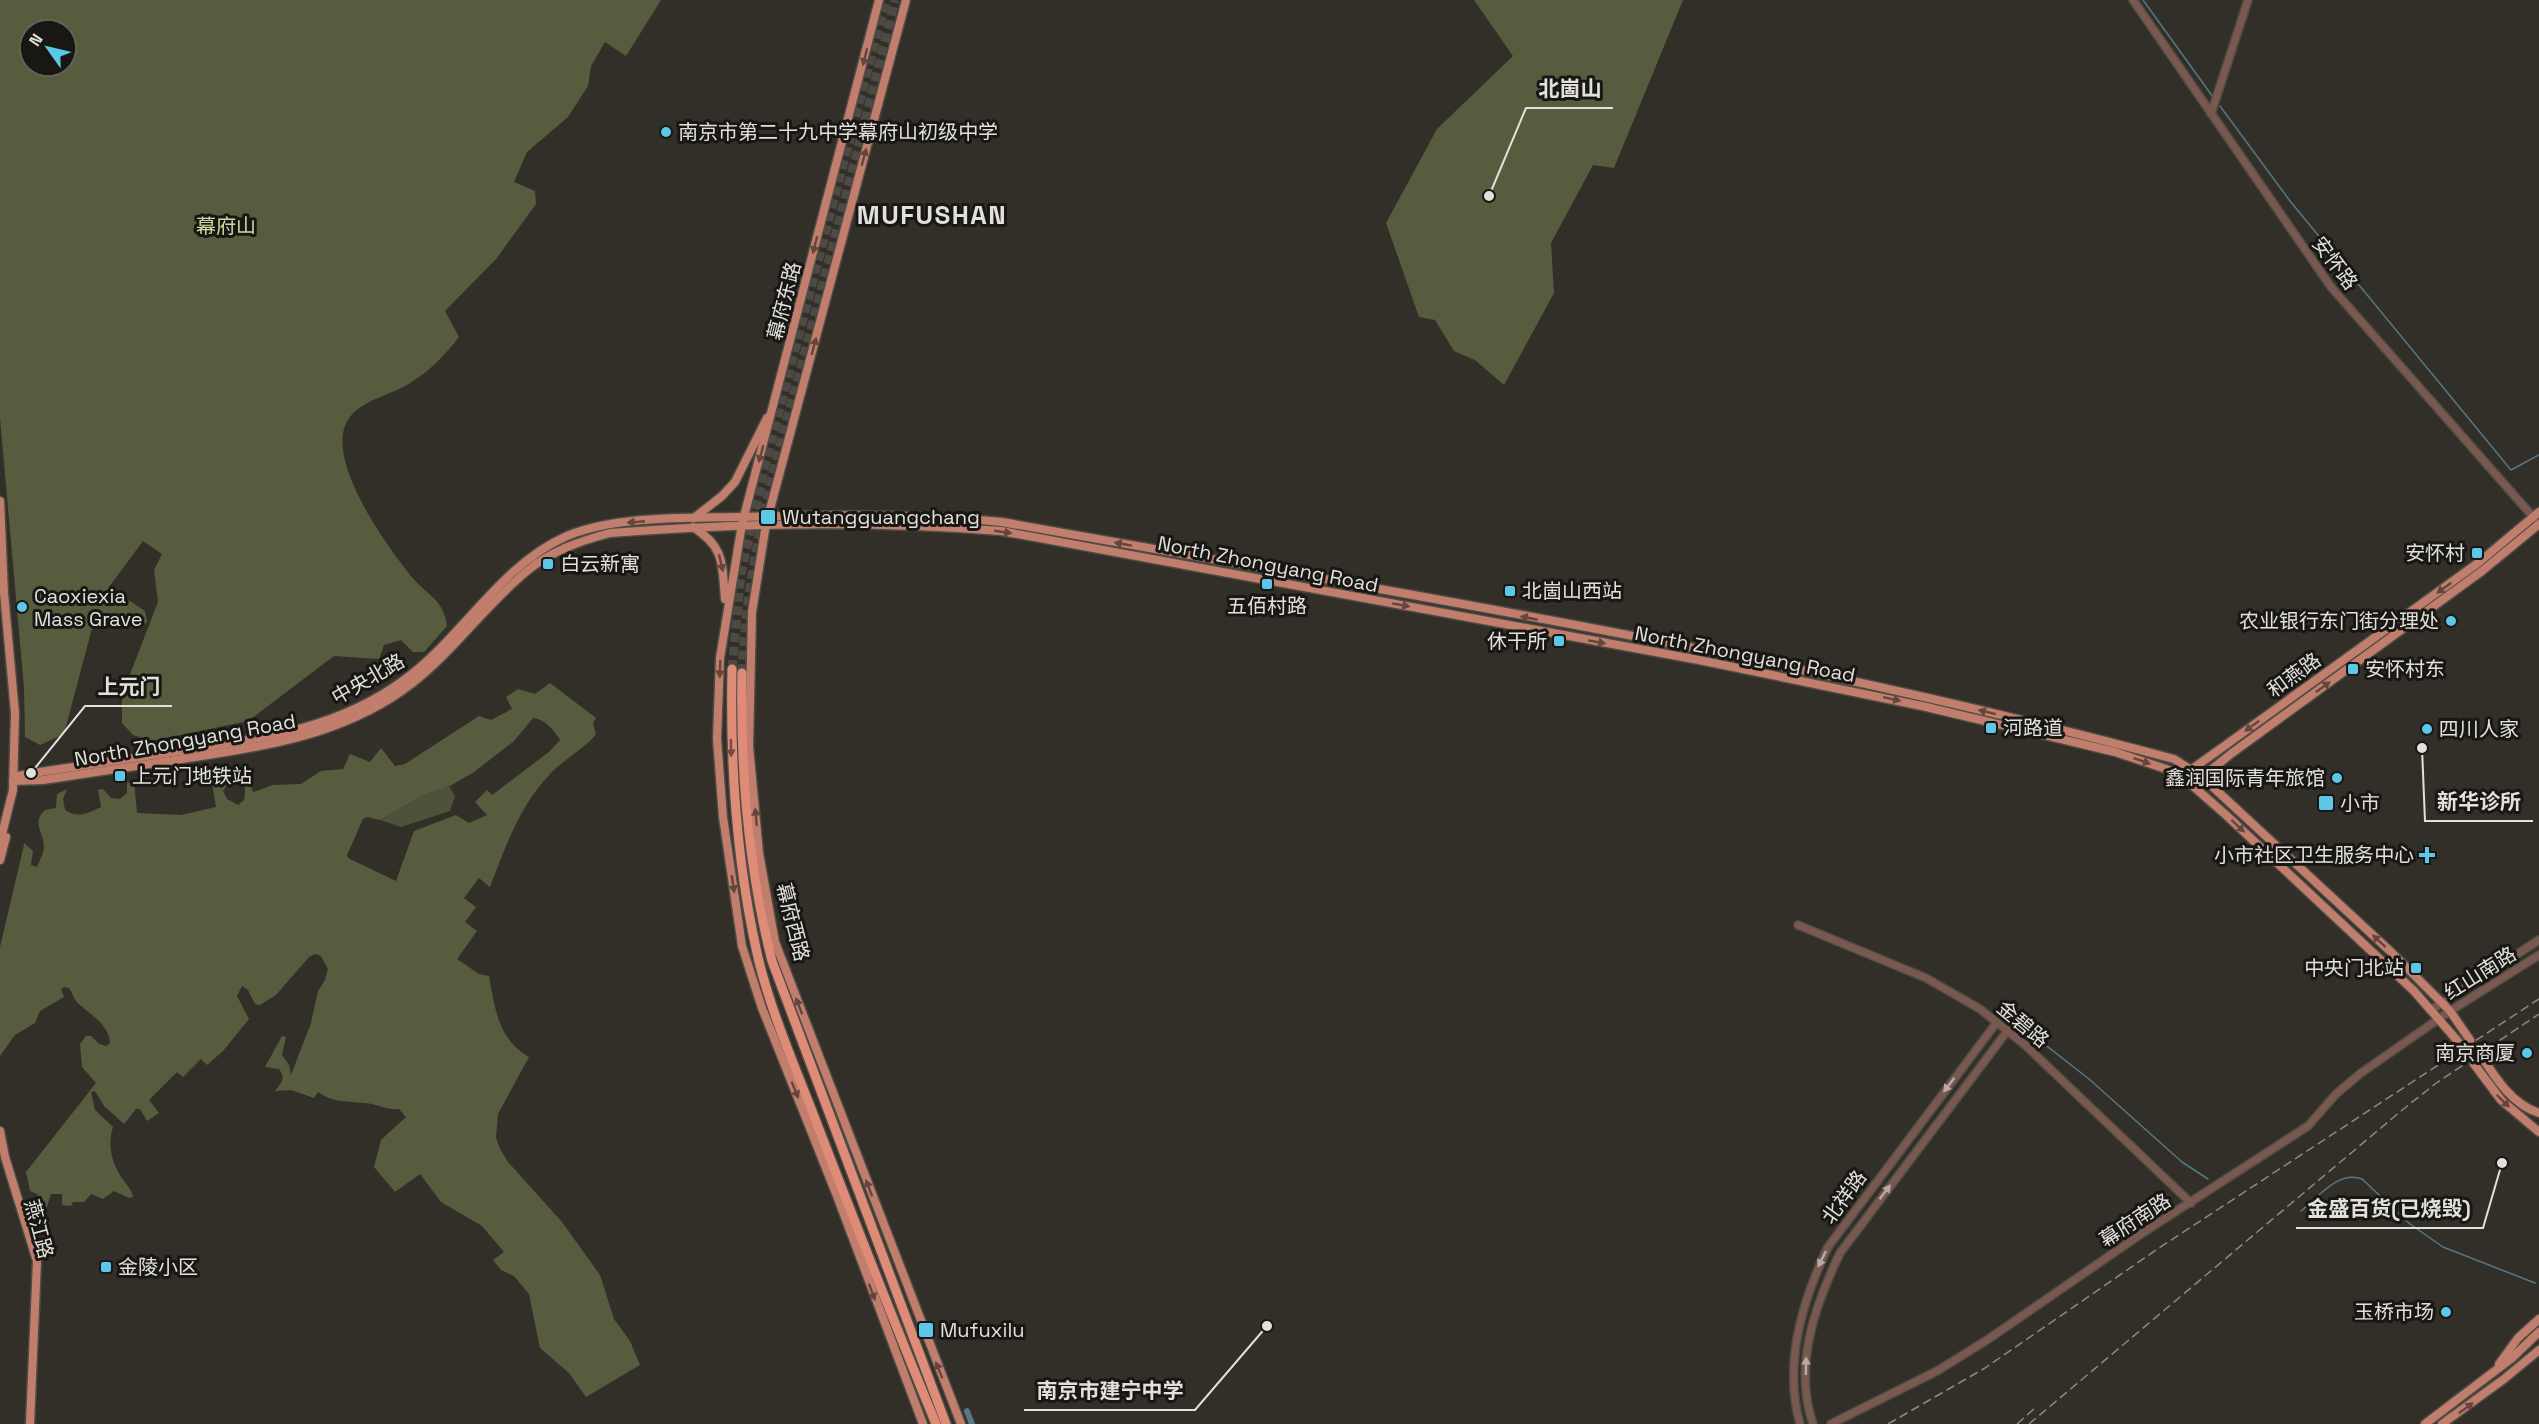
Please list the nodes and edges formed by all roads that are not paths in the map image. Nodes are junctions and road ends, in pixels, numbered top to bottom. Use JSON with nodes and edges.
{"nodes":[{"id":1,"x":879,"y":0,"type":"edge"},
{"id":2,"x":906,"y":0,"type":"edge"},
{"id":3,"x":2133,"y":0,"type":"edge"},
{"id":4,"x":2248,"y":0,"type":"edge"},
{"id":5,"x":2211,"y":114,"type":"junction"},
{"id":6,"x":799,"y":402,"type":"joint"},
{"id":7,"x":773,"y":407,"type":"junction"},
{"id":8,"x":0,"y":501,"type":"edge"},
{"id":9,"x":2538,"y":519,"type":"edge"},
{"id":10,"x":767,"y":520,"type":"junction"},
{"id":11,"x":743,"y":521,"type":"junction"},
{"id":12,"x":693,"y":523,"type":"junction"},
{"id":13,"x":0,"y":578,"type":"edge"},
{"id":14,"x":4,"y":593,"type":"junction"},
{"id":15,"x":726,"y":611,"type":"junction"},
{"id":16,"x":732,"y":669,"type":"tunnel mouth"},
{"id":17,"x":742,"y":673,"type":"tunnel mouth"},
{"id":18,"x":2192,"y":769,"type":"junction"},
{"id":19,"x":2202,"y":777,"type":"junction"},
{"id":20,"x":2185,"y":779,"type":"junction"},
{"id":21,"x":16,"y":780,"type":"junction"},
{"id":22,"x":2194,"y":787,"type":"junction"},
{"id":23,"x":0,"y":842,"type":"edge"},
{"id":24,"x":0,"y":860,"type":"edge"},
{"id":25,"x":1798,"y":926,"type":"dead end"},
{"id":26,"x":2539,"y":940,"type":"edge"},
{"id":27,"x":2539,"y":955,"type":"edge"},
{"id":28,"x":2441,"y":1002,"type":"junction"},
{"id":29,"x":2431,"y":1010,"type":"junction"},
{"id":30,"x":2450,"y":1011,"type":"junction"},
{"id":31,"x":2439,"y":1018,"type":"junction"},
{"id":32,"x":1997,"y":1022,"type":"junction"},
{"id":33,"x":2008,"y":1030,"type":"junction"},
{"id":34,"x":2482,"y":1057,"type":"tunnel mouth"},
{"id":35,"x":1966,"y":1063,"type":"junction"},
{"id":36,"x":2474,"y":1064,"type":"tunnel mouth"},
{"id":37,"x":1976,"y":1071,"type":"junction"},
{"id":38,"x":2524,"y":1113,"type":"junction"},
{"id":39,"x":2539,"y":1115,"type":"edge"},
{"id":40,"x":2539,"y":1130,"type":"edge"},
{"id":41,"x":0,"y":1131,"type":"edge"},
{"id":42,"x":0,"y":1152,"type":"edge"},
{"id":43,"x":2191,"y":1203,"type":"junction"},
{"id":44,"x":2539,"y":1319,"type":"edge"},
{"id":45,"x":2539,"y":1332,"type":"edge"},
{"id":46,"x":2539,"y":1343,"type":"edge"},
{"id":47,"x":2539,"y":1350,"type":"edge"},
{"id":48,"x":2491,"y":1374,"type":"junction"},
{"id":49,"x":1806,"y":1387,"type":"junction"},
{"id":50,"x":1795,"y":1388,"type":"junction"},
{"id":51,"x":2489,"y":1391,"type":"junction"},
{"id":52,"x":928,"y":1393,"type":"junction"},
{"id":53,"x":2429,"y":1422,"type":"edge"},
{"id":54,"x":28,"y":1424,"type":"edge"},
{"id":55,"x":923,"y":1424,"type":"edge"},
{"id":56,"x":936,"y":1424,"type":"edge"},
{"id":57,"x":946,"y":1424,"type":"edge"},
{"id":58,"x":960,"y":1424,"type":"edge"},
{"id":59,"x":1800,"y":1424,"type":"edge"},
{"id":60,"x":1813,"y":1424,"type":"edge"},
{"id":61,"x":1831,"y":1424,"type":"edge"},
{"id":62,"x":2442,"y":1424,"type":"edge"}],
"edges":[{"from":1,"to":7,"type":"main road","name":"幕府东路","one_way":true},
{"from":6,"to":2,"type":"main road","name":"幕府东路","one_way":true},
{"from":3,"to":5,"type":"street","name":"安怀路"},
{"from":4,"to":5,"type":"street"},
{"from":5,"to":9,"type":"street","name":"安怀路"},
{"from":6,"to":10,"type":"main road","name":"幕府西路"},
{"from":7,"to":11,"type":"main road","name":"幕府东路","one_way":true},
{"from":7,"to":12,"type":"main road"},
{"from":8,"to":14,"type":"main road"},
{"from":9,"to":18,"type":"main road","name":"和燕路","one_way":true},
{"from":19,"to":9,"type":"main road","name":"和燕路","one_way":true},
{"from":10,"to":11,"type":"main road","name":"North Zhongyang Road"},
{"from":18,"to":10,"type":"main road","name":"North Zhongyang Road","one_way":true},
{"from":10,"to":20,"type":"main road","name":"North Zhongyang Road","one_way":true},
{"from":58,"to":10,"type":"main road","name":"幕府西路","one_way":true},
{"from":11,"to":12,"type":"main road","name":"North Zhongyang Road"},
{"from":11,"to":15,"type":"main road","name":"幕府东路"},
{"from":12,"to":15,"type":"main road","one_way":true},
{"from":12,"to":21,"type":"main road","name":"North Zhongyang Road"},
{"from":13,"to":14,"type":"main road"},
{"from":14,"to":21,"type":"main road"},
{"from":15,"to":55,"type":"main road","one_way":true},
{"from":16,"to":52,"type":"highway","name":"幕府西路","one_way":true},
{"from":17,"to":52,"type":"highway","name":"幕府西路"},
{"from":18,"to":19,"type":"main road","name":"North Zhongyang Road"},
{"from":18,"to":20,"type":"main road","name":"和燕路"},
{"from":19,"to":22,"type":"main road","name":"和燕路"},
{"from":28,"to":19,"type":"main road","name":"North Zhongyang Road","one_way":true},
{"from":20,"to":22,"type":"main road","name":"North Zhongyang Road"},
{"from":21,"to":23,"type":"main road"},
{"from":21,"to":24,"type":"main road"},
{"from":22,"to":29,"type":"main road","name":"North Zhongyang Road","one_way":true},
{"from":25,"to":32,"type":"street","name":"金碧路"},
{"from":26,"to":28,"type":"street"},
{"from":27,"to":30,"type":"street","name":"红山南路"},
{"from":28,"to":29,"type":"street"},
{"from":28,"to":30,"type":"main road","name":"North Zhongyang Road"},
{"from":29,"to":31,"type":"main road","name":"North Zhongyang Road"},
{"from":30,"to":31,"type":"street","name":"红山南路"},
{"from":30,"to":31,"type":"main road","name":"North Zhongyang Road"},
{"from":31,"to":43,"type":"street","name":"幕府南路"},
{"from":32,"to":33,"type":"street","name":"金碧路"},
{"from":32,"to":35,"type":"street","name":"北祥路"},
{"from":33,"to":37,"type":"street","name":"北祥路"},
{"from":33,"to":43,"type":"street","name":"金碧路"},
{"from":34,"to":38,"type":"main road"},
{"from":35,"to":37,"type":"street"},
{"from":35,"to":50,"type":"street","name":"北祥路","one_way":true},
{"from":36,"to":38,"type":"main road","one_way":true},
{"from":49,"to":37,"type":"street","name":"北祥路","one_way":true},
{"from":38,"to":39,"type":"main road"},
{"from":38,"to":40,"type":"main road"},
{"from":41,"to":54,"type":"main road"},
{"from":42,"to":54,"type":"main road","name":"燕江路"},
{"from":43,"to":61,"type":"street","name":"幕府南路"},
{"from":44,"to":48,"type":"main road"},
{"from":45,"to":48,"type":"main road"},
{"from":46,"to":51,"type":"main road"},
{"from":47,"to":51,"type":"main road"},
{"from":48,"to":53,"type":"main road"},
{"from":49,"to":50,"type":"street"},
{"from":49,"to":60,"type":"street","name":"北祥路"},
{"from":50,"to":59,"type":"street","name":"北祥路"},
{"from":62,"to":51,"type":"main road","one_way":true},
{"from":52,"to":56,"type":"highway","name":"幕府西路"},
{"from":52,"to":57,"type":"highway","name":"幕府西路"}]}
